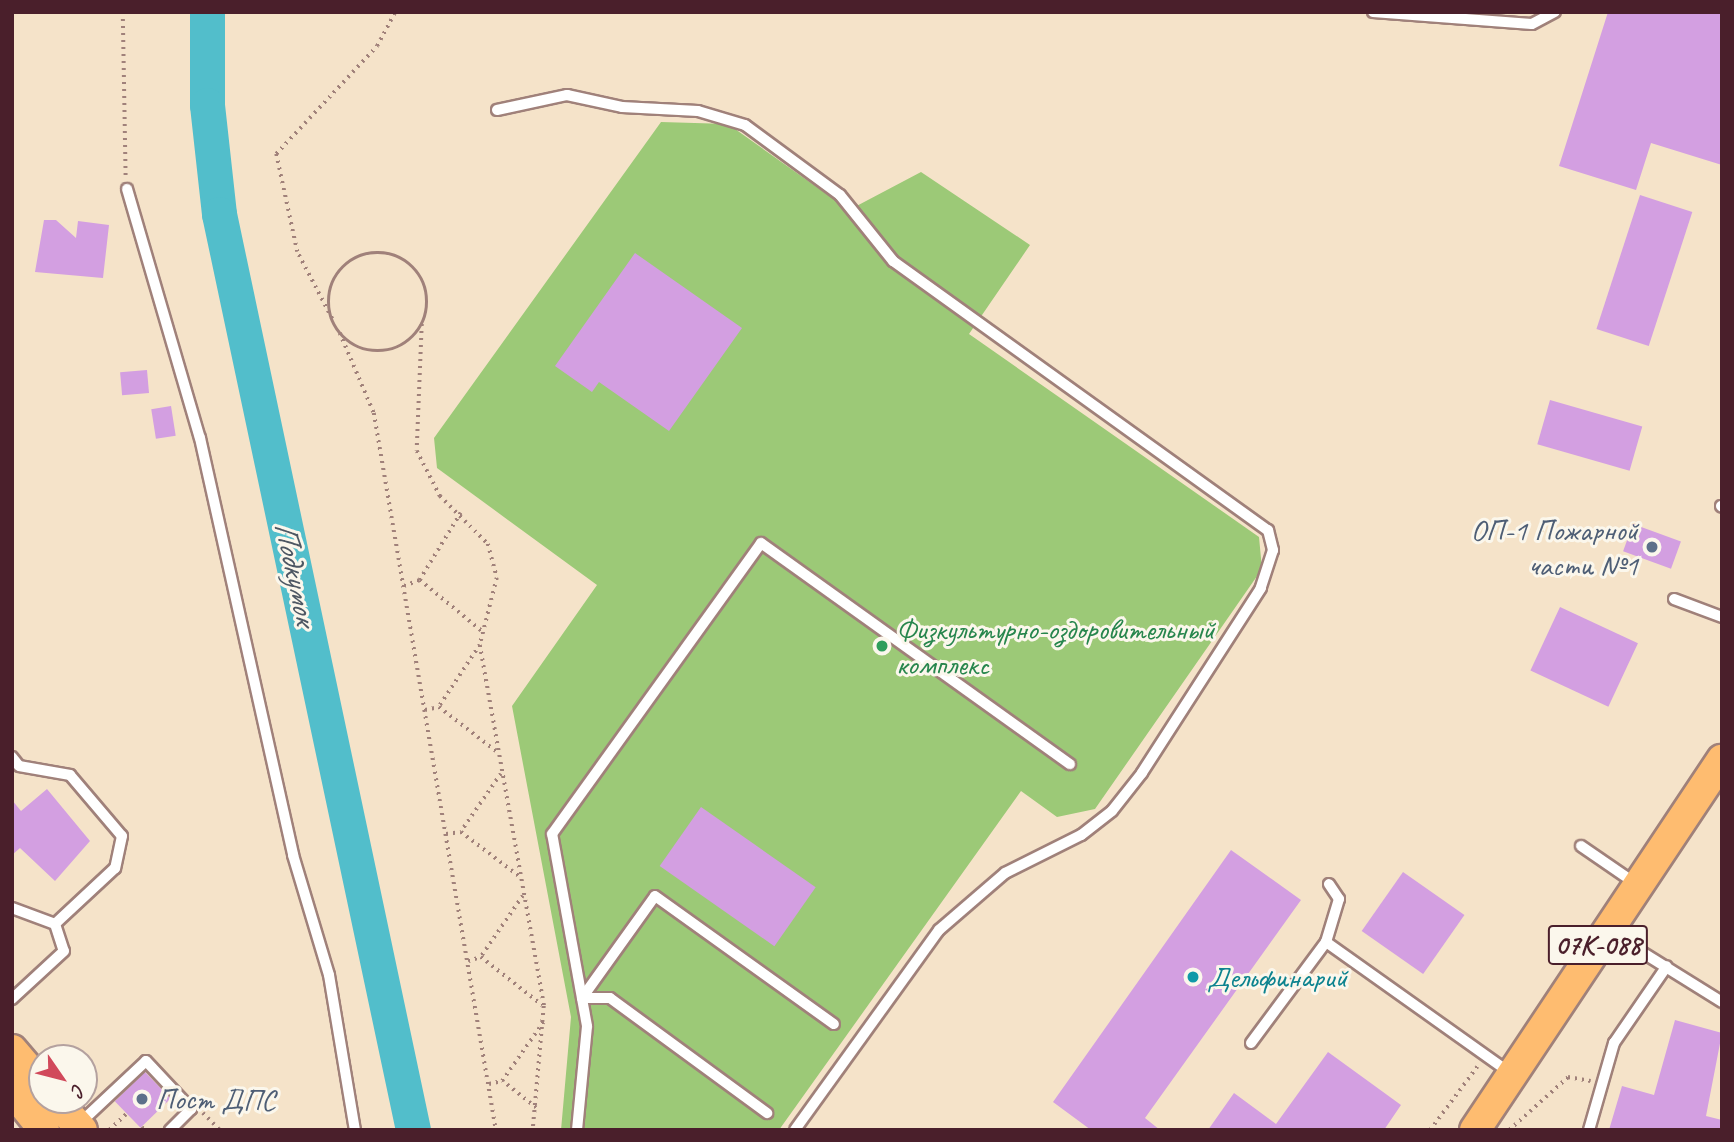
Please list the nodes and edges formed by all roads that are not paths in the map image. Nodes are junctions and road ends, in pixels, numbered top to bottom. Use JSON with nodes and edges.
{"nodes":[{"id":1,"x":1373,"y":12,"type":"edge"},
{"id":2,"x":1555,"y":12,"type":"edge"},
{"id":3,"x":497,"y":110,"type":"dead end"},
{"id":4,"x":127,"y":189,"type":"road end"},
{"id":5,"x":1674,"y":599,"type":"dead end"},
{"id":6,"x":1722,"y":617,"type":"edge"},
{"id":7,"x":12,"y":757,"type":"edge"},
{"id":8,"x":1722,"y":760,"type":"edge"},
{"id":9,"x":1070,"y":764,"type":"dead end"},
{"id":10,"x":1581,"y":846,"type":"dead end"},
{"id":11,"x":1329,"y":884,"type":"dead end"},
{"id":12,"x":1639,"y":885,"type":"junction"},
{"id":13,"x":12,"y":908,"type":"edge"},
{"id":14,"x":55,"y":924,"type":"junction"},
{"id":15,"x":1608,"y":931,"type":"junction"},
{"id":16,"x":1326,"y":942,"type":"junction"},
{"id":17,"x":1667,"y":966,"type":"junction"},
{"id":18,"x":582,"y":998,"type":"junction"},
{"id":19,"x":12,"y":999,"type":"edge"},
{"id":20,"x":1722,"y":1002,"type":"edge"},
{"id":21,"x":834,"y":1024,"type":"dead end"},
{"id":22,"x":1251,"y":1043,"type":"dead end"},
{"id":23,"x":12,"y":1050,"type":"edge"},
{"id":24,"x":28,"y":1069,"type":"edge"},
{"id":25,"x":1512,"y":1074,"type":"junction"},
{"id":26,"x":12,"y":1090,"type":"edge"},
{"id":27,"x":767,"y":1113,"type":"dead end"},
{"id":28,"x":68,"y":1114,"type":"edge"},
{"id":29,"x":80,"y":1127,"type":"edge"},
{"id":30,"x":44,"y":1130,"type":"edge"},
{"id":31,"x":170,"y":1130,"type":"edge"},
{"id":32,"x":355,"y":1130,"type":"edge"},
{"id":33,"x":577,"y":1130,"type":"edge"},
{"id":34,"x":795,"y":1130,"type":"edge"},
{"id":35,"x":1475,"y":1130,"type":"edge"},
{"id":36,"x":1589,"y":1130,"type":"edge"}],
"edges":[{"from":1,"to":2,"type":"lane"},
{"from":3,"to":34,"type":"lane"},
{"from":4,"to":32,"type":"lane"},
{"from":5,"to":6,"type":"lane"},
{"from":7,"to":14,"type":"lane"},
{"from":8,"to":12,"type":"main road","number":"07К-088"},
{"from":9,"to":18,"type":"lane"},
{"from":10,"to":12,"type":"lane"},
{"from":11,"to":16,"type":"lane"},
{"from":12,"to":15,"type":"main road","number":"07К-088"},
{"from":13,"to":14,"type":"lane"},
{"from":14,"to":19,"type":"lane"},
{"from":15,"to":17,"type":"lane"},
{"from":15,"to":25,"type":"main road","number":"07К-088"},
{"from":16,"to":22,"type":"lane"},
{"from":16,"to":25,"type":"lane"},
{"from":17,"to":20,"type":"lane"},
{"from":17,"to":36,"type":"lane"},
{"from":18,"to":21,"type":"lane"},
{"from":18,"to":27,"type":"lane"},
{"from":18,"to":33,"type":"lane"},
{"from":23,"to":24,"type":"main road"},
{"from":25,"to":35,"type":"main road","number":"07К-088"},
{"from":26,"to":30,"type":"main road"},
{"from":28,"to":29,"type":"main road"},
{"from":29,"to":31,"type":"lane"}]}
